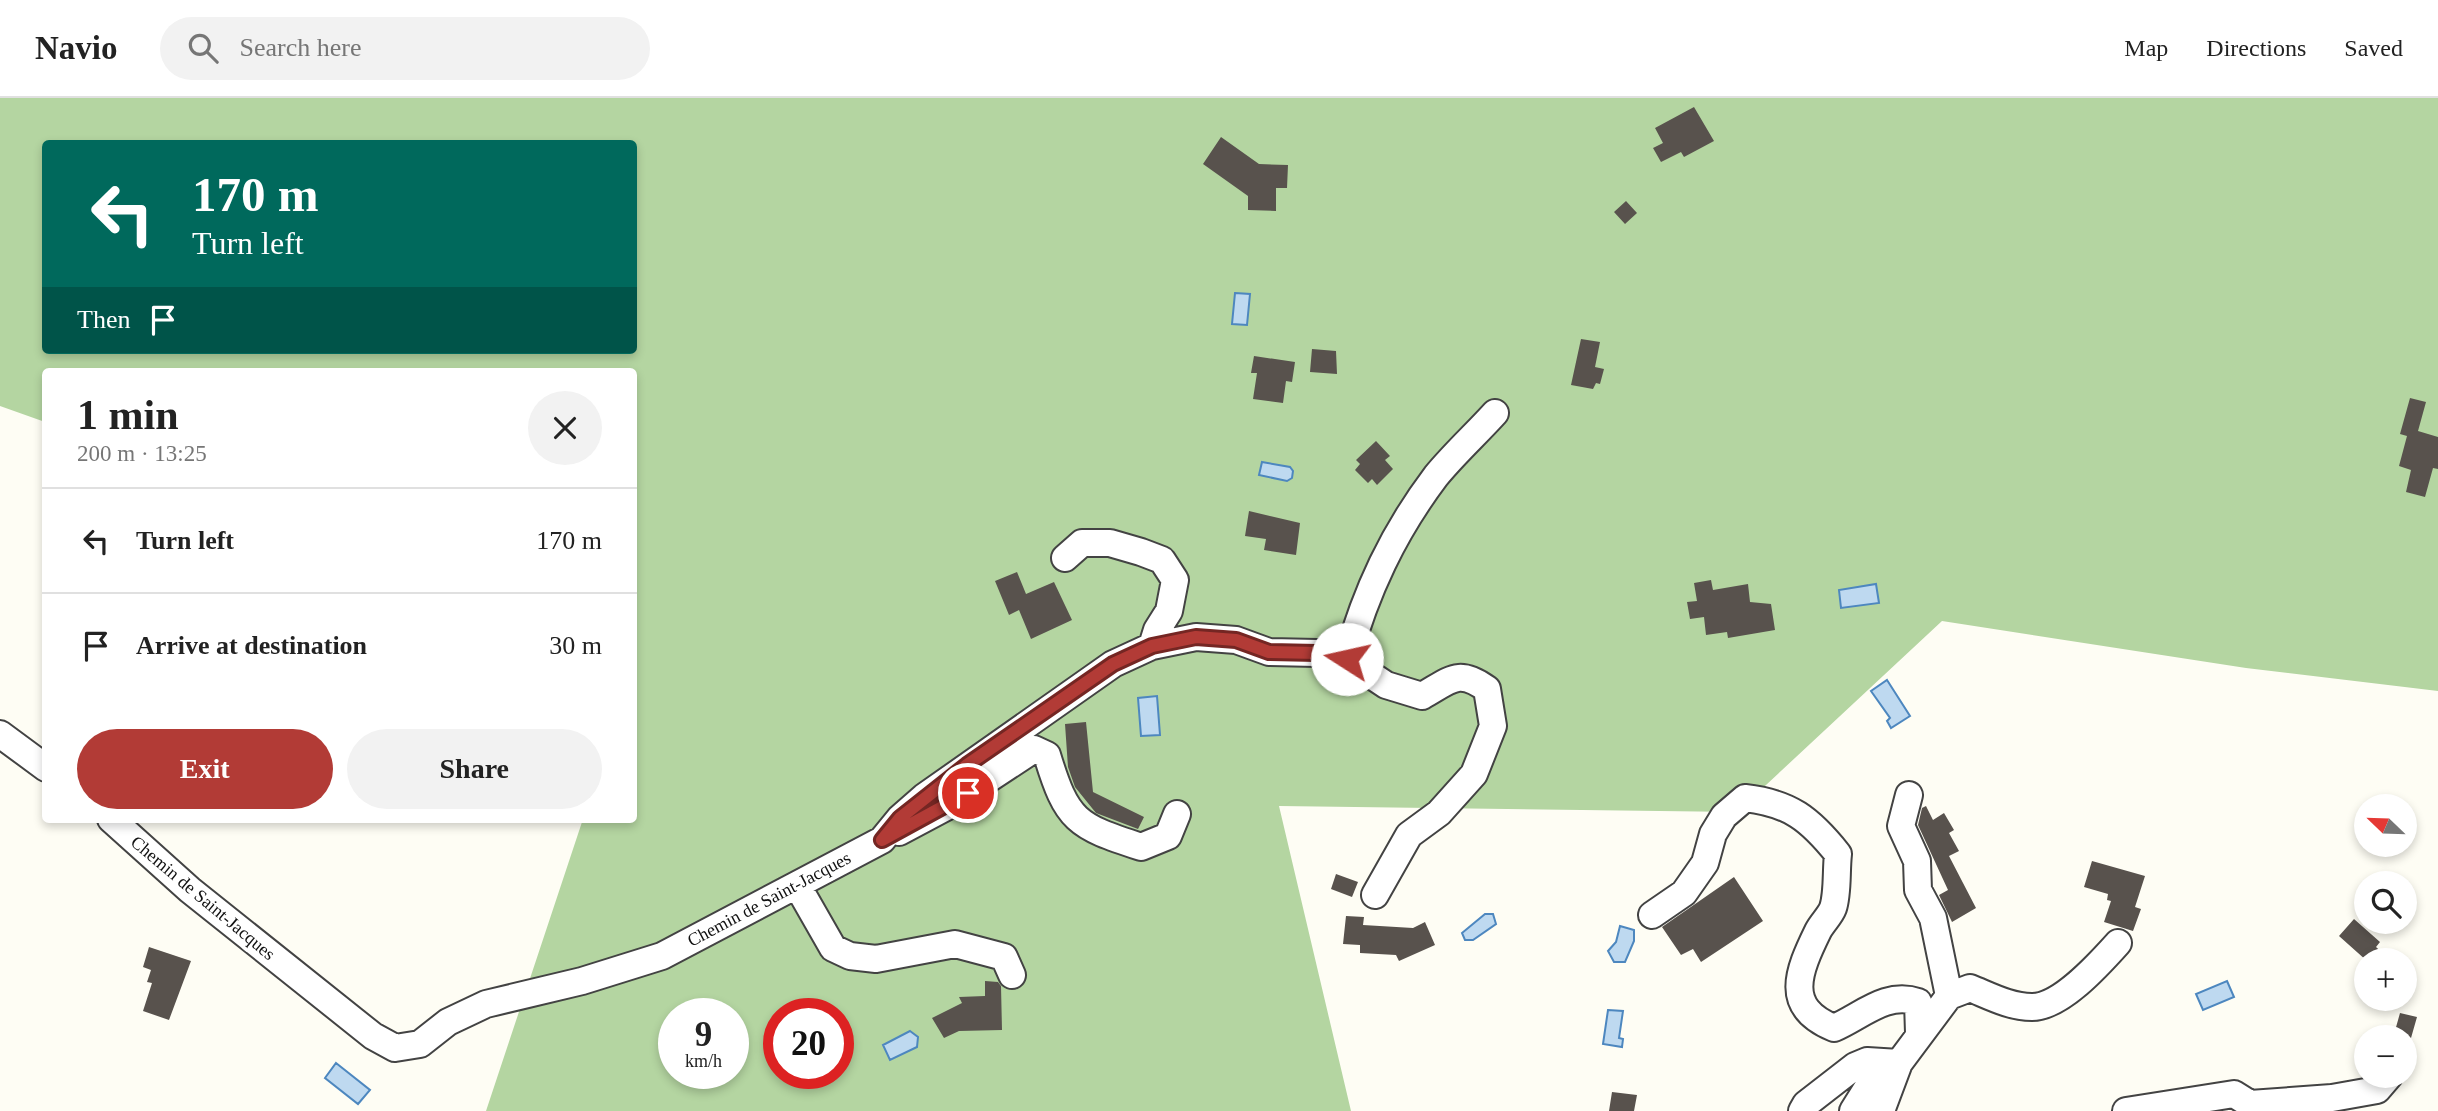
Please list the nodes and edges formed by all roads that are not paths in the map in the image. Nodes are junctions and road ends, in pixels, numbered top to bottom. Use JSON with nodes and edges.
{"nodes":[{"id":1,"x":1495,"y":413,"type":"dead end"},
{"id":2,"x":1065,"y":558,"type":"dead end"},
{"id":3,"x":1152,"y":646,"type":"junction"},
{"id":4,"x":1347,"y":659,"type":"junction"},
{"id":5,"x":0,"y":734,"type":"edge"},
{"id":6,"x":42,"y":765,"type":"edge"},
{"id":7,"x":1909,"y":796,"type":"dead end"},
{"id":8,"x":1177,"y":814,"type":"dead end"},
{"id":9,"x":115,"y":823,"type":"edge"},
{"id":10,"x":882,"y":840,"type":"junction"},
{"id":11,"x":797,"y":885,"type":"junction"},
{"id":12,"x":1376,"y":895,"type":"dead end"},
{"id":13,"x":1652,"y":915,"type":"dead end"},
{"id":14,"x":2118,"y":943,"type":"dead end"},
{"id":15,"x":1012,"y":975,"type":"dead end"},
{"id":16,"x":1948,"y":996,"type":"junction"},
{"id":17,"x":1923,"y":1027,"type":"junction"},
{"id":18,"x":1899,"y":1063,"type":"junction"},
{"id":19,"x":2379,"y":1088,"type":"edge"},
{"id":20,"x":2251,"y":1108,"type":"edge"},
{"id":21,"x":1802,"y":1111,"type":"edge"},
{"id":22,"x":1853,"y":1111,"type":"edge"},
{"id":23,"x":1881,"y":1111,"type":"edge"},
{"id":24,"x":2126,"y":1111,"type":"edge"}],
"edges":[{"from":1,"to":4,"type":"street"},
{"from":2,"to":3,"type":"street"},
{"from":3,"to":4,"type":"street","name":"Chemin de Saint-Jacques"},
{"from":3,"to":10,"type":"street","name":"Chemin de Saint-Jacques"},
{"from":4,"to":12,"type":"street","name":"Chemin de Saint-Jacques"},
{"from":5,"to":6,"type":"street"},
{"from":7,"to":16,"type":"street"},
{"from":8,"to":10,"type":"street"},
{"from":9,"to":11,"type":"street","name":"Chemin de Saint-Jacques"},
{"from":10,"to":11,"type":"street","name":"Chemin de Saint-Jacques"},
{"from":11,"to":15,"type":"street"},
{"from":13,"to":17,"type":"street"},
{"from":14,"to":16,"type":"street"},
{"from":16,"to":17,"type":"street"},
{"from":17,"to":18,"type":"street"},
{"from":18,"to":21,"type":"street"},
{"from":18,"to":22,"type":"street"},
{"from":18,"to":23,"type":"street"},
{"from":19,"to":20,"type":"street"},
{"from":20,"to":24,"type":"street"}]}
